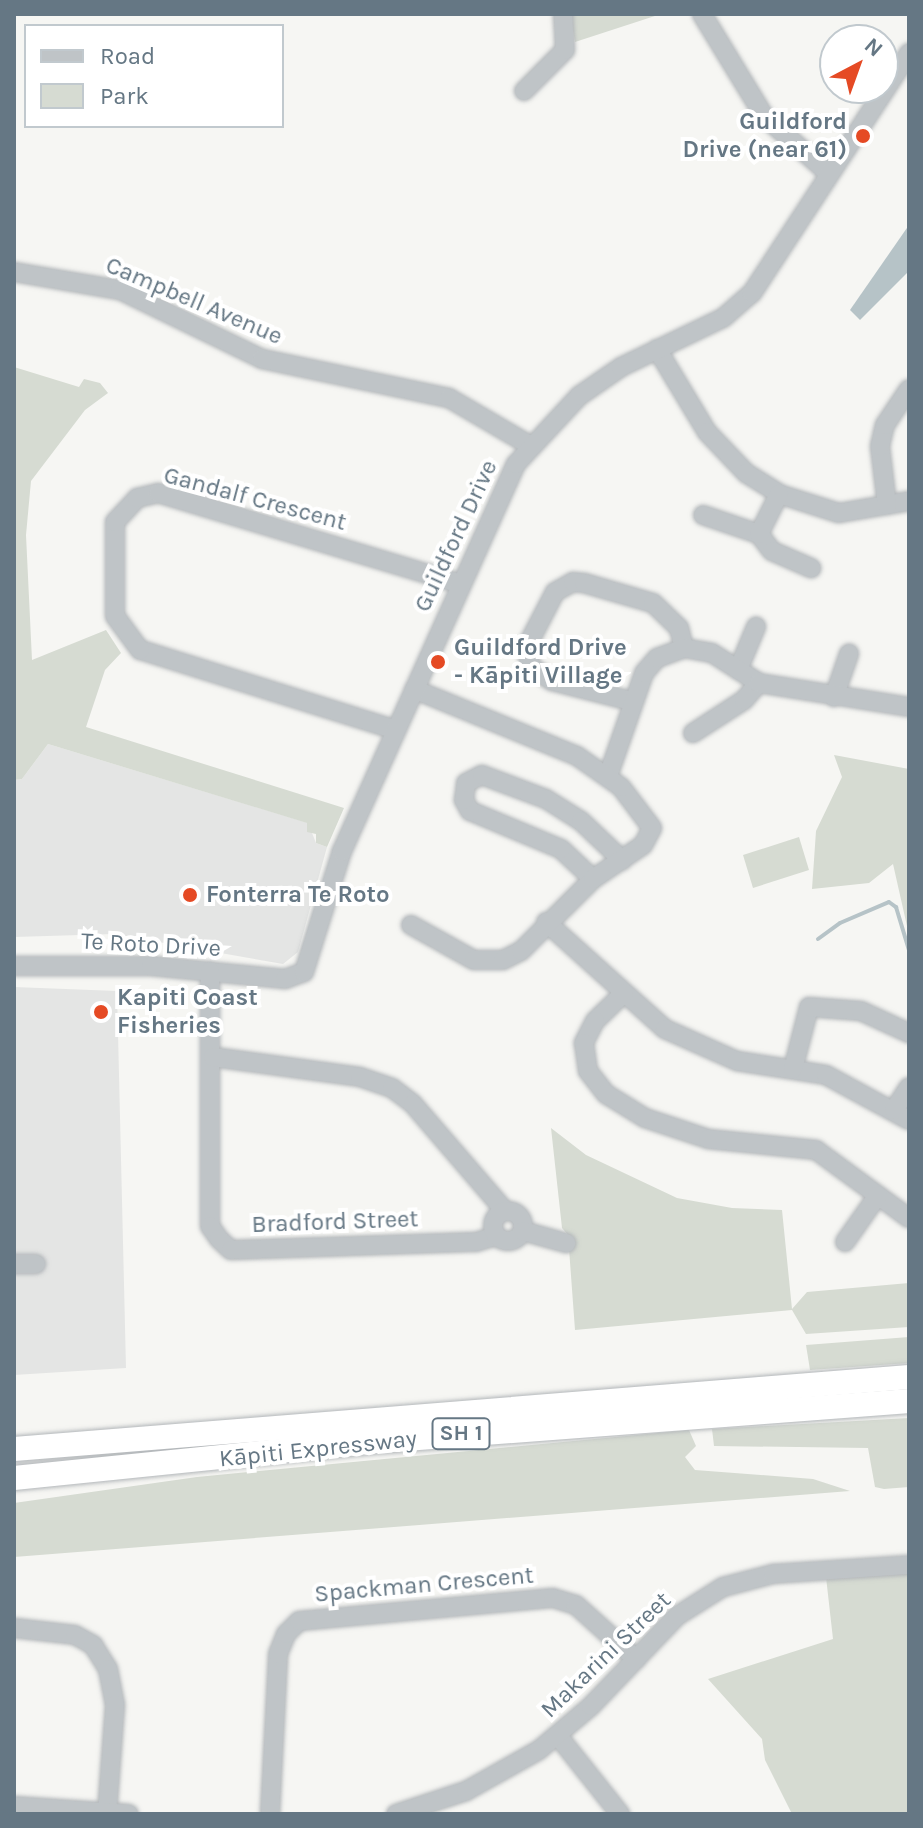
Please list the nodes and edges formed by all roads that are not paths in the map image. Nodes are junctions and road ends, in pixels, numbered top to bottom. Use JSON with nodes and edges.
{"nodes":[{"id":1,"x":563,"y":14,"type":"edge"},
{"id":2,"x":702,"y":14,"type":"edge"},
{"id":3,"x":524,"y":91,"type":"dead end"},
{"id":4,"x":873,"y":104,"type":"edge"},
{"id":5,"x":827,"y":172,"type":"junction"},
{"id":6,"x":14,"y":272,"type":"edge"},
{"id":7,"x":657,"y":349,"type":"junction"},
{"id":8,"x":909,"y":389,"type":"edge"},
{"id":9,"x":531,"y":446,"type":"junction"},
{"id":10,"x":779,"y":494,"type":"junction"},
{"id":11,"x":909,"y":501,"type":"edge"},
{"id":12,"x":887,"y":505,"type":"junction"},
{"id":13,"x":703,"y":515,"type":"dead end"},
{"id":14,"x":759,"y":534,"type":"junction"},
{"id":15,"x":811,"y":568,"type":"dead end"},
{"id":16,"x":458,"y":583,"type":"junction"},
{"id":17,"x":756,"y":627,"type":"dead end"},
{"id":18,"x":684,"y":648,"type":"junction"},
{"id":19,"x":849,"y":654,"type":"dead end"},
{"id":20,"x":738,"y":670,"type":"junction"},
{"id":21,"x":759,"y":683,"type":"junction"},
{"id":22,"x":414,"y":689,"type":"junction"},
{"id":23,"x":834,"y":697,"type":"junction"},
{"id":24,"x":631,"y":701,"type":"junction"},
{"id":25,"x":909,"y":707,"type":"edge"},
{"id":26,"x":396,"y":730,"type":"junction"},
{"id":27,"x":693,"y":733,"type":"dead end"},
{"id":28,"x":608,"y":776,"type":"junction"},
{"id":29,"x":622,"y":860,"type":"junction"},
{"id":30,"x":593,"y":879,"type":"junction"},
{"id":31,"x":546,"y":922,"type":"junction"},
{"id":32,"x":411,"y":925,"type":"dead end"},
{"id":33,"x":14,"y":966,"type":"edge"},
{"id":34,"x":210,"y":971,"type":"junction"},
{"id":35,"x":285,"y":979,"type":"joint"},
{"id":36,"x":624,"y":993,"type":"junction"},
{"id":37,"x":909,"y":1033,"type":"edge"},
{"id":38,"x":213,"y":1057,"type":"junction"},
{"id":39,"x":793,"y":1069,"type":"junction"},
{"id":40,"x":909,"y":1087,"type":"edge"},
{"id":41,"x":901,"y":1115,"type":"edge"},
{"id":42,"x":878,"y":1195,"type":"junction"},
{"id":43,"x":505,"y":1211,"type":"junction"},
{"id":44,"x":909,"y":1218,"type":"edge"},
{"id":45,"x":523,"y":1231,"type":"junction"},
{"id":46,"x":496,"y":1236,"type":"junction"},
{"id":47,"x":845,"y":1242,"type":"dead end"},
{"id":48,"x":566,"y":1243,"type":"dead end"},
{"id":49,"x":14,"y":1264,"type":"edge"},
{"id":50,"x":36,"y":1264,"type":"dead end"},
{"id":51,"x":909,"y":1377,"type":"edge"},
{"id":52,"x":909,"y":1401,"type":"edge"},
{"id":53,"x":166,"y":1436,"type":"junction"},
{"id":54,"x":14,"y":1443,"type":"edge"},
{"id":55,"x":14,"y":1449,"type":"edge"},
{"id":56,"x":133,"y":1469,"type":"junction"},
{"id":57,"x":14,"y":1478,"type":"edge"},
{"id":58,"x":14,"y":1489,"type":"edge"},
{"id":59,"x":909,"y":1565,"type":"edge"},
{"id":60,"x":14,"y":1628,"type":"edge"},
{"id":61,"x":636,"y":1659,"type":"junction"},
{"id":62,"x":558,"y":1736,"type":"junction"},
{"id":63,"x":14,"y":1806,"type":"edge"},
{"id":64,"x":416,"y":1812,"type":"edge"},
{"id":65,"x":107,"y":1813,"type":"edge"},
{"id":66,"x":129,"y":1814,"type":"edge"},
{"id":67,"x":270,"y":1814,"type":"edge"},
{"id":68,"x":396,"y":1814,"type":"edge"},
{"id":69,"x":620,"y":1814,"type":"edge"}],
"edges":[{"from":1,"to":3,"type":"street"},
{"from":2,"to":5,"type":"street"},
{"from":4,"to":5,"type":"street","name":"Guildford Drive"},
{"from":5,"to":7,"type":"street","name":"Guildford Drive"},
{"from":6,"to":9,"type":"street","name":"Campbell Avenue"},
{"from":7,"to":9,"type":"street","name":"Guildford Drive"},
{"from":7,"to":10,"type":"street"},
{"from":8,"to":12,"type":"street"},
{"from":9,"to":16,"type":"street","name":"Guildford Drive"},
{"from":10,"to":12,"type":"street"},
{"from":10,"to":14,"type":"street"},
{"from":11,"to":12,"type":"street"},
{"from":13,"to":14,"type":"street"},
{"from":14,"to":15,"type":"street"},
{"from":16,"to":22,"type":"street","name":"Guildford Drive"},
{"from":16,"to":26,"type":"street","name":"Gandalf Crescent"},
{"from":17,"to":20,"type":"street"},
{"from":18,"to":20,"type":"street"},
{"from":18,"to":24,"type":"street"},
{"from":18,"to":24,"type":"street"},
{"from":19,"to":23,"type":"street"},
{"from":20,"to":21,"type":"street"},
{"from":21,"to":23,"type":"street"},
{"from":21,"to":27,"type":"street"},
{"from":22,"to":26,"type":"street","name":"Guildford Drive"},
{"from":22,"to":28,"type":"street"},
{"from":23,"to":25,"type":"street"},
{"from":24,"to":28,"type":"street"},
{"from":26,"to":35,"type":"street","name":"Guildford Drive"},
{"from":28,"to":29,"type":"street"},
{"from":29,"to":30,"type":"street"},
{"from":29,"to":30,"type":"street"},
{"from":30,"to":31,"type":"street"},
{"from":31,"to":32,"type":"street"},
{"from":31,"to":36,"type":"street"},
{"from":33,"to":34,"type":"street","name":"Te Roto Drive"},
{"from":34,"to":35,"type":"street","name":"Te Roto Drive"},
{"from":34,"to":38,"type":"street","name":"Bradford Street"},
{"from":36,"to":39,"type":"street"},
{"from":36,"to":42,"type":"street"},
{"from":37,"to":39,"type":"street"},
{"from":38,"to":43,"type":"street"},
{"from":38,"to":46,"type":"street","name":"Bradford Street"},
{"from":39,"to":41,"type":"street"},
{"from":40,"to":41,"type":"street"},
{"from":42,"to":44,"type":"street"},
{"from":42,"to":47,"type":"street"},
{"from":43,"to":45,"type":"street"},
{"from":43,"to":46,"type":"street"},
{"from":45,"to":46,"type":"street","name":"Bradford Street"},
{"from":45,"to":48,"type":"street","name":"Bradford Street"},
{"from":49,"to":50,"type":"street"},
{"from":51,"to":53,"type":"highway","name":"Kāpiti Expressway","number":"SH 1"},
{"from":52,"to":56,"type":"highway","name":"Kāpiti Expressway","number":"SH 1"},
{"from":53,"to":54,"type":"highway"},
{"from":53,"to":55,"type":"highway","name":"Kāpiti Expressway","number":"SH 1"},
{"from":56,"to":57,"type":"highway","name":"Kāpiti Expressway","number":"SH 1"},
{"from":56,"to":58,"type":"highway"},
{"from":59,"to":61,"type":"street","name":"Makarini Street"},
{"from":60,"to":65,"type":"street"},
{"from":61,"to":62,"type":"street","name":"Makarini Street"},
{"from":61,"to":67,"type":"street","name":"Spackman Crescent"},
{"from":62,"to":64,"type":"street","name":"Makarini Street"},
{"from":62,"to":69,"type":"street"},
{"from":63,"to":65,"type":"street"},
{"from":64,"to":68,"type":"street","name":"Makarini Street"},
{"from":65,"to":66,"type":"street"}]}
